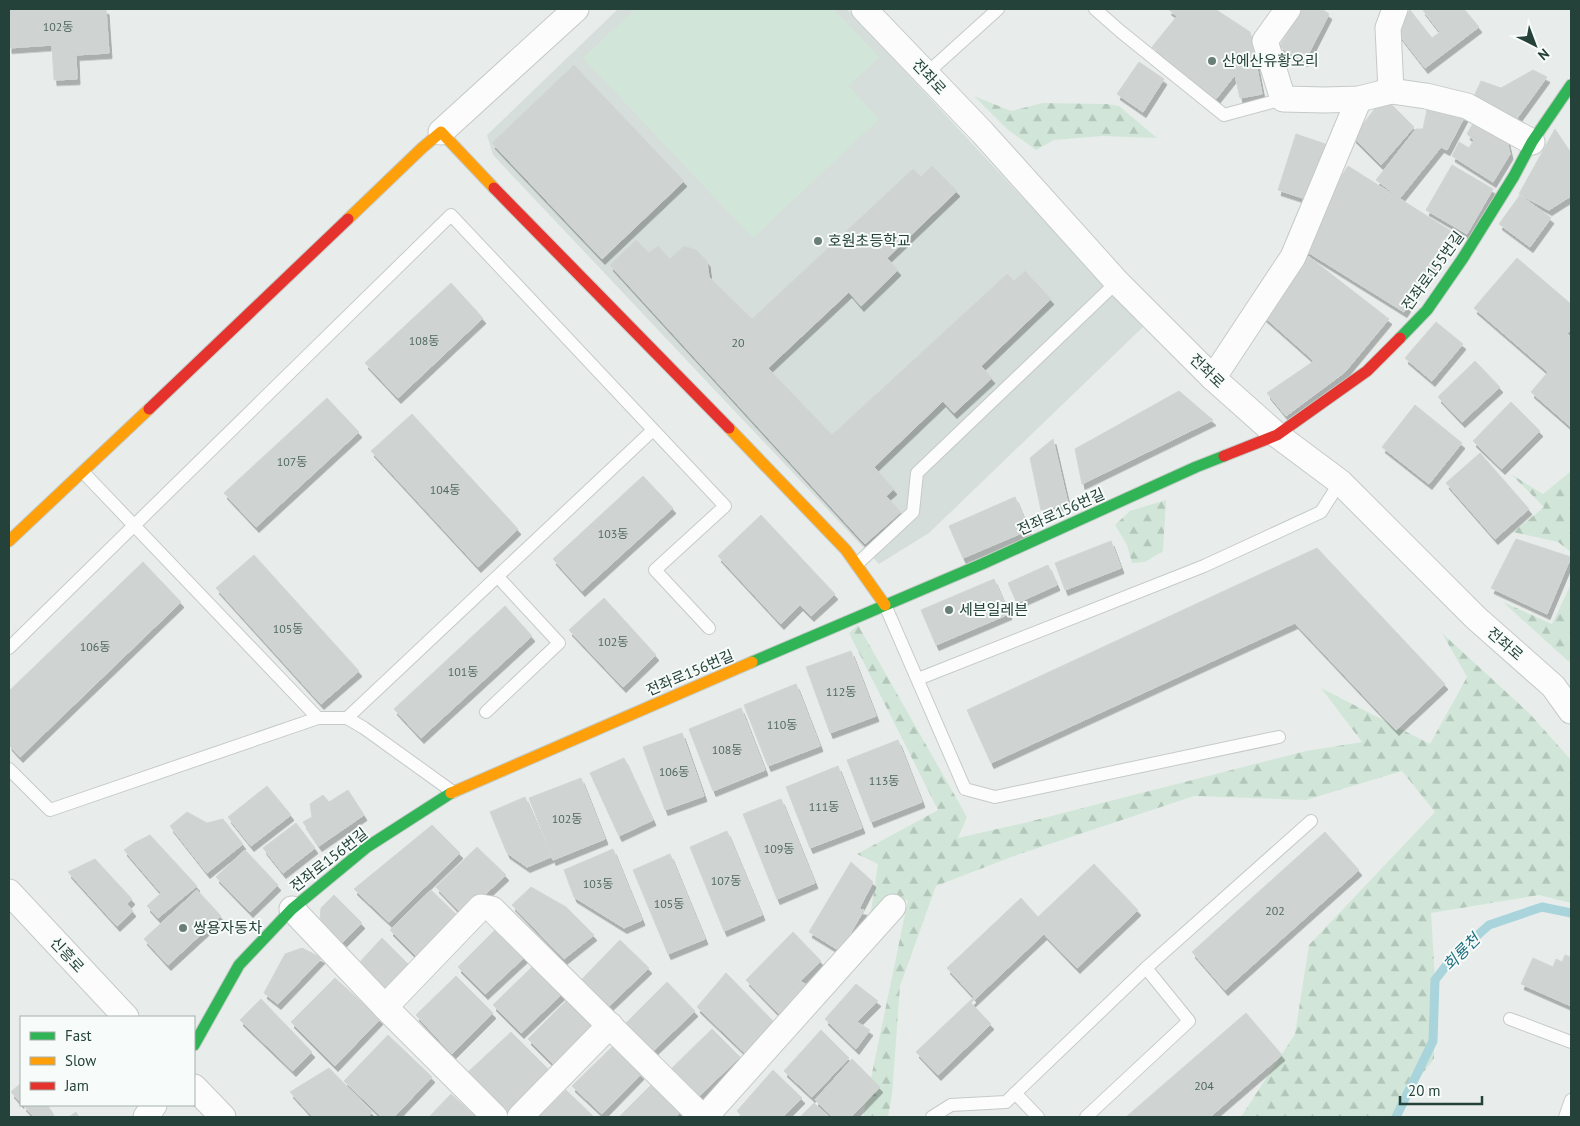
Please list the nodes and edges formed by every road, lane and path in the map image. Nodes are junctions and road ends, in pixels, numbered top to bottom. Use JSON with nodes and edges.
{"nodes":[{"id":1,"x":576,"y":9,"type":"edge"},
{"id":2,"x":864,"y":9,"type":"edge"},
{"id":3,"x":998,"y":9,"type":"edge"},
{"id":4,"x":1095,"y":9,"type":"edge"},
{"id":5,"x":1288,"y":9,"type":"edge"},
{"id":6,"x":1395,"y":9,"type":"edge"},
{"id":7,"x":926,"y":74,"type":"junction"},
{"id":8,"x":1571,"y":85,"type":"edge"},
{"id":9,"x":1391,"y":91,"type":"junction"},
{"id":10,"x":1359,"y":98,"type":"junction"},
{"id":11,"x":1283,"y":99,"type":"junction"},
{"id":12,"x":441,"y":132,"type":"junction"},
{"id":13,"x":1532,"y":142,"type":"junction"},
{"id":14,"x":1117,"y":282,"type":"junction"},
{"id":15,"x":1213,"y":378,"type":"junction"},
{"id":16,"x":653,"y":430,"type":"junction"},
{"id":17,"x":1277,"y":436,"type":"junction"},
{"id":18,"x":83,"y":472,"type":"junction"},
{"id":19,"x":1340,"y":482,"type":"junction"},
{"id":20,"x":134,"y":525,"type":"junction"},
{"id":21,"x":9,"y":540,"type":"edge"},
{"id":22,"x":858,"y":564,"type":"junction"},
{"id":23,"x":498,"y":577,"type":"junction"},
{"id":24,"x":885,"y":605,"type":"junction"},
{"id":25,"x":709,"y":628,"type":"dead end"},
{"id":26,"x":9,"y":648,"type":"edge"},
{"id":27,"x":918,"y":679,"type":"junction"},
{"id":28,"x":1571,"y":711,"type":"edge"},
{"id":29,"x":486,"y":712,"type":"dead end"},
{"id":30,"x":318,"y":718,"type":"junction"},
{"id":31,"x":347,"y":718,"type":"junction"},
{"id":32,"x":1279,"y":737,"type":"dead end"},
{"id":33,"x":9,"y":769,"type":"edge"},
{"id":34,"x":453,"y":792,"type":"junction"},
{"id":35,"x":1311,"y":821,"type":"dead end"},
{"id":36,"x":9,"y":892,"type":"edge"},
{"id":37,"x":893,"y":907,"type":"dead end"},
{"id":38,"x":292,"y":909,"type":"junction"},
{"id":39,"x":1146,"y":968,"type":"junction"},
{"id":40,"x":385,"y":1007,"type":"junction"},
{"id":41,"x":125,"y":1016,"type":"edge"},
{"id":42,"x":1510,"y":1019,"type":"dead end"},
{"id":43,"x":610,"y":1025,"type":"junction"},
{"id":44,"x":1571,"y":1042,"type":"edge"},
{"id":45,"x":195,"y":1043,"type":"edge"},
{"id":46,"x":195,"y":1087,"type":"edge"},
{"id":47,"x":1015,"y":1093,"type":"junction"},
{"id":48,"x":1571,"y":1100,"type":"edge"},
{"id":49,"x":153,"y":1106,"type":"edge"},
{"id":50,"x":146,"y":1117,"type":"edge"},
{"id":51,"x":223,"y":1117,"type":"edge"},
{"id":52,"x":495,"y":1117,"type":"edge"},
{"id":53,"x":520,"y":1117,"type":"edge"},
{"id":54,"x":704,"y":1117,"type":"edge"},
{"id":55,"x":932,"y":1117,"type":"edge"},
{"id":56,"x":1038,"y":1117,"type":"edge"},
{"id":57,"x":1086,"y":1117,"type":"edge"},
{"id":58,"x":1565,"y":1117,"type":"edge"}],
"edges":[{"from":1,"to":12,"type":"street"},
{"from":2,"to":7,"type":"street","name":"전좌로"},
{"from":3,"to":7,"type":"lane"},
{"from":4,"to":11,"type":"lane"},
{"from":5,"to":11,"type":"street"},
{"from":6,"to":9,"type":"street"},
{"from":7,"to":14,"type":"street","name":"전좌로"},
{"from":8,"to":13,"type":"street","name":"전좌로155번길"},
{"from":9,"to":10,"type":"street"},
{"from":9,"to":13,"type":"street"},
{"from":10,"to":11,"type":"street"},
{"from":10,"to":15,"type":"street"},
{"from":12,"to":18,"type":"street"},
{"from":12,"to":22,"type":"street"},
{"from":13,"to":17,"type":"street","name":"전좌로155번길"},
{"from":14,"to":15,"type":"street","name":"전좌로"},
{"from":14,"to":22,"type":"lane"},
{"from":15,"to":17,"type":"street","name":"전좌로"},
{"from":16,"to":20,"type":"lane"},
{"from":16,"to":23,"type":"lane"},
{"from":16,"to":25,"type":"lane"},
{"from":17,"to":19,"type":"street","name":"전좌로"},
{"from":17,"to":24,"type":"street","name":"전좌로156번길"},
{"from":18,"to":20,"type":"lane"},
{"from":18,"to":21,"type":"street"},
{"from":19,"to":27,"type":"lane"},
{"from":19,"to":28,"type":"street","name":"전좌로"},
{"from":20,"to":26,"type":"lane"},
{"from":20,"to":30,"type":"lane"},
{"from":22,"to":24,"type":"street"},
{"from":23,"to":29,"type":"lane"},
{"from":23,"to":31,"type":"lane"},
{"from":24,"to":27,"type":"lane"},
{"from":24,"to":34,"type":"street","name":"전좌로156번길"},
{"from":27,"to":32,"type":"lane"},
{"from":30,"to":31,"type":"lane"},
{"from":30,"to":33,"type":"lane"},
{"from":31,"to":34,"type":"lane"},
{"from":34,"to":38,"type":"street","name":"전좌로156번길"},
{"from":35,"to":39,"type":"lane"},
{"from":36,"to":41,"type":"street","name":"신흥로"},
{"from":37,"to":54,"type":"street"},
{"from":38,"to":40,"type":"street"},
{"from":38,"to":45,"type":"street","name":"전좌로156번길"},
{"from":39,"to":47,"type":"lane"},
{"from":39,"to":57,"type":"lane"},
{"from":40,"to":43,"type":"street"},
{"from":40,"to":52,"type":"street"},
{"from":42,"to":44,"type":"lane"},
{"from":43,"to":53,"type":"street"},
{"from":43,"to":54,"type":"street"},
{"from":46,"to":51,"type":"street"},
{"from":47,"to":55,"type":"lane"},
{"from":47,"to":56,"type":"lane"},
{"from":48,"to":58,"type":"lane"},
{"from":49,"to":50,"type":"street"}]}
